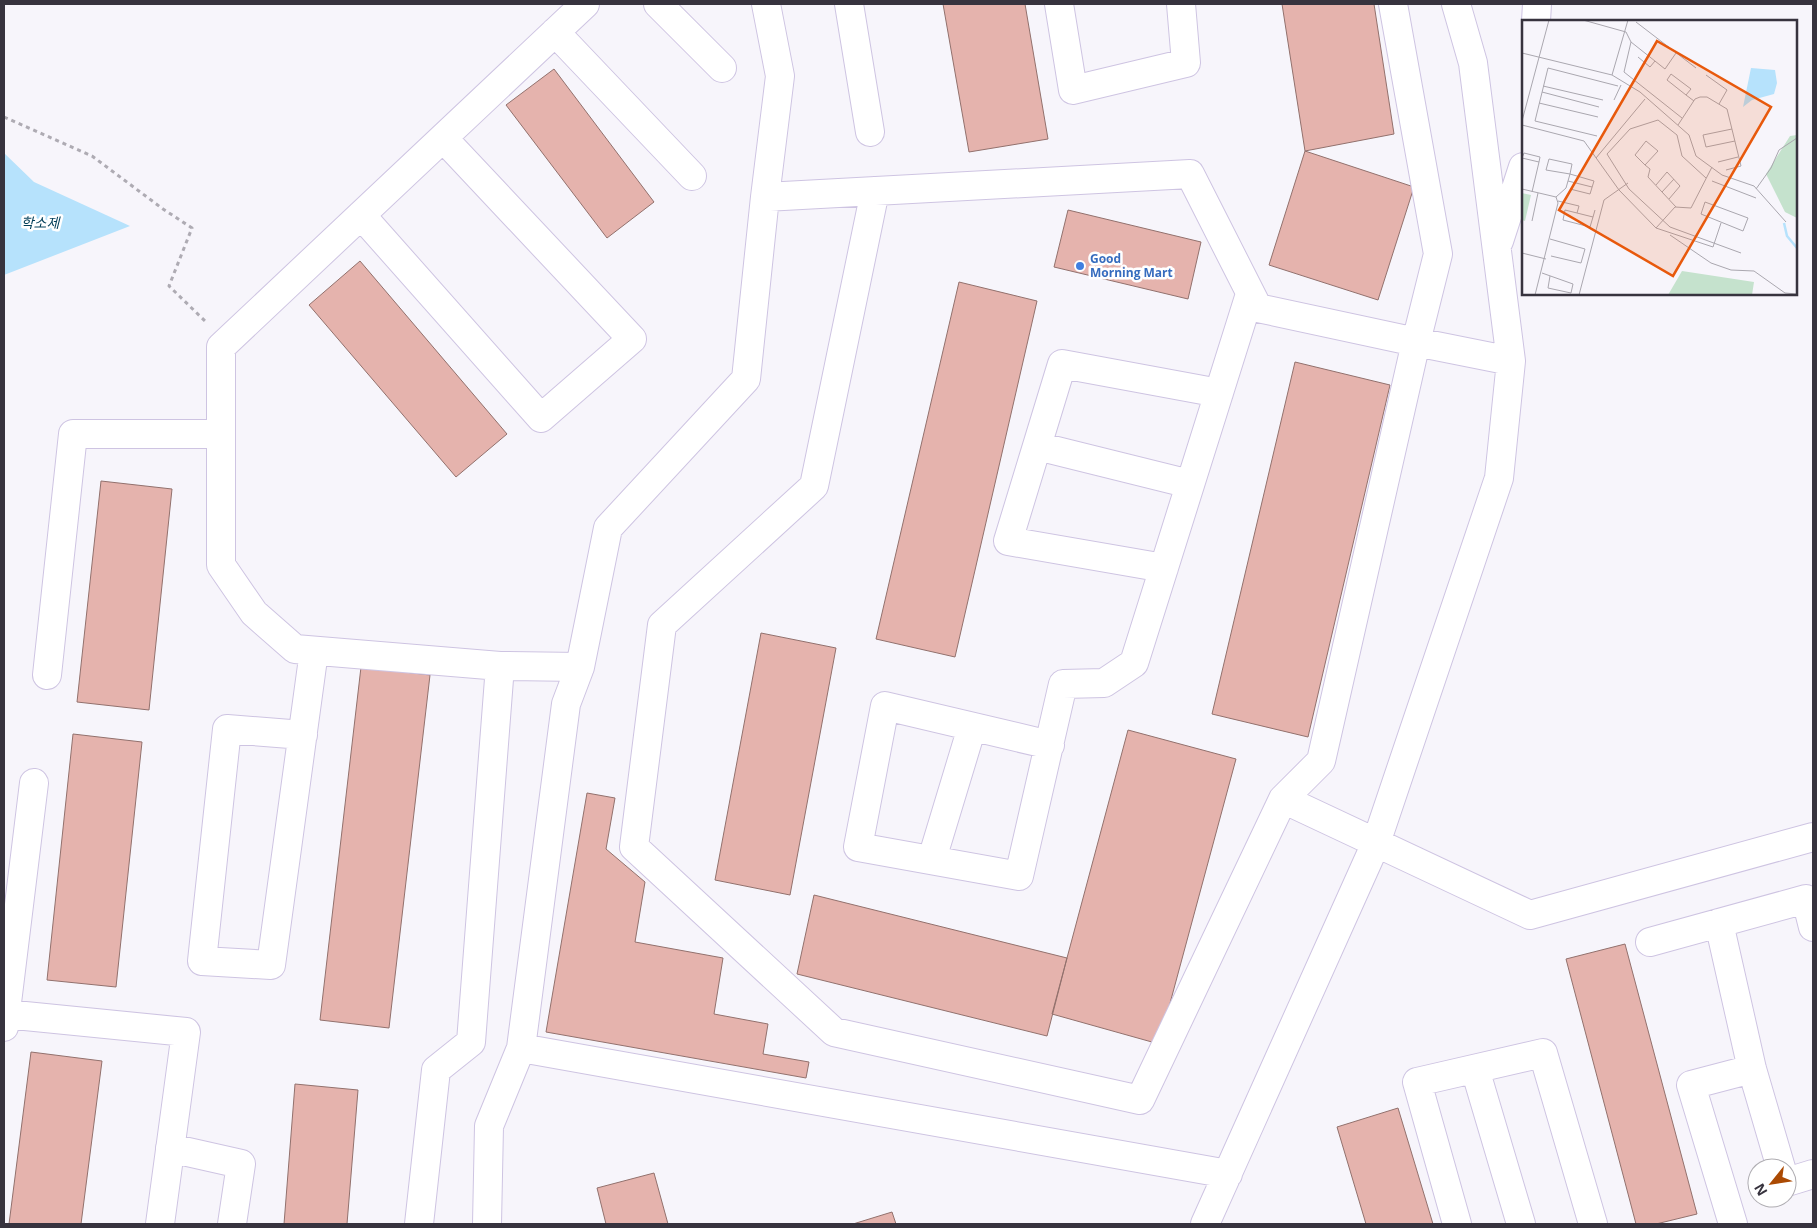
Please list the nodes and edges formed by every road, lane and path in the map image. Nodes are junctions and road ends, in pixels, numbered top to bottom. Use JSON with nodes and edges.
{"nodes":[{"id":1,"x":585,"y":4,"type":"edge"},
{"id":2,"x":658,"y":4,"type":"edge"},
{"id":3,"x":766,"y":4,"type":"edge"},
{"id":4,"x":849,"y":4,"type":"edge"},
{"id":5,"x":1059,"y":4,"type":"edge"},
{"id":6,"x":1181,"y":4,"type":"edge"},
{"id":7,"x":1393,"y":4,"type":"edge"},
{"id":8,"x":1456,"y":4,"type":"edge"},
{"id":9,"x":1537,"y":4,"type":"edge"},
{"id":10,"x":1536,"y":20,"type":"edge"},
{"id":11,"x":555,"y":32,"type":"junction"},
{"id":12,"x":722,"y":68,"type":"dead end"},
{"id":13,"x":4,"y":117,"type":"edge"},
{"id":14,"x":870,"y":132,"type":"dead end"},
{"id":15,"x":443,"y":138,"type":"junction"},
{"id":16,"x":1522,"y":169,"type":"edge"},
{"id":17,"x":692,"y":176,"type":"dead end"},
{"id":18,"x":875,"y":191,"type":"junction"},
{"id":19,"x":765,"y":197,"type":"junction"},
{"id":20,"x":361,"y":215,"type":"junction"},
{"id":21,"x":1497,"y":247,"type":"junction"},
{"id":22,"x":1250,"y":294,"type":"junction"},
{"id":23,"x":226,"y":342,"type":"junction"},
{"id":24,"x":1416,"y":342,"type":"junction"},
{"id":25,"x":1511,"y":361,"type":"junction"},
{"id":26,"x":1220,"y":393,"type":"junction"},
{"id":27,"x":221,"y":434,"type":"junction"},
{"id":28,"x":1037,"y":446,"type":"junction"},
{"id":29,"x":1190,"y":484,"type":"junction"},
{"id":30,"x":1164,"y":568,"type":"junction"},
{"id":31,"x":314,"y":651,"type":"junction"},
{"id":32,"x":500,"y":666,"type":"junction"},
{"id":33,"x":580,"y":667,"type":"junction"},
{"id":34,"x":47,"y":675,"type":"dead end"},
{"id":35,"x":972,"y":726,"type":"junction"},
{"id":36,"x":303,"y":735,"type":"junction"},
{"id":37,"x":1050,"y":744,"type":"junction"},
{"id":38,"x":34,"y":783,"type":"dead end"},
{"id":39,"x":1282,"y":799,"type":"junction"},
{"id":40,"x":1813,"y":837,"type":"edge"},
{"id":41,"x":1376,"y":843,"type":"junction"},
{"id":42,"x":932,"y":859,"type":"junction"},
{"id":43,"x":1719,"y":923,"type":"junction"},
{"id":44,"x":1813,"y":927,"type":"edge"},
{"id":45,"x":1650,"y":942,"type":"dead end"},
{"id":46,"x":5,"y":1021,"type":"edge"},
{"id":47,"x":521,"y":1048,"type":"junction"},
{"id":48,"x":1475,"y":1069,"type":"junction"},
{"id":49,"x":1752,"y":1069,"type":"junction"},
{"id":50,"x":170,"y":1148,"type":"junction"},
{"id":51,"x":1778,"y":1158,"type":"edge"},
{"id":52,"x":1228,"y":1174,"type":"junction"},
{"id":53,"x":1813,"y":1174,"type":"edge"},
{"id":54,"x":1797,"y":1179,"type":"edge"},
{"id":55,"x":160,"y":1224,"type":"edge"},
{"id":56,"x":232,"y":1224,"type":"edge"},
{"id":57,"x":419,"y":1224,"type":"edge"},
{"id":58,"x":487,"y":1224,"type":"edge"},
{"id":59,"x":1205,"y":1224,"type":"edge"},
{"id":60,"x":1457,"y":1224,"type":"edge"},
{"id":61,"x":1521,"y":1224,"type":"edge"},
{"id":62,"x":1593,"y":1224,"type":"edge"},
{"id":63,"x":1733,"y":1224,"type":"edge"}],
"edges":[{"from":1,"to":11,"type":"street"},
{"from":2,"to":12,"type":"street"},
{"from":3,"to":19,"type":"street"},
{"from":4,"to":14,"type":"street"},
{"from":5,"to":6,"type":"street"},
{"from":7,"to":24,"type":"street"},
{"from":8,"to":21,"type":"street"},
{"from":9,"to":10,"type":"street"},
{"from":11,"to":15,"type":"street"},
{"from":11,"to":17,"type":"street"},
{"from":13,"to":23,"type":"path"},
{"from":15,"to":20,"type":"street"},
{"from":15,"to":20,"type":"street"},
{"from":16,"to":21,"type":"street"},
{"from":18,"to":19,"type":"street"},
{"from":18,"to":22,"type":"street"},
{"from":18,"to":39,"type":"street"},
{"from":19,"to":33,"type":"street"},
{"from":20,"to":23,"type":"street"},
{"from":21,"to":25,"type":"street"},
{"from":22,"to":24,"type":"street"},
{"from":22,"to":26,"type":"street"},
{"from":23,"to":27,"type":"street"},
{"from":24,"to":25,"type":"street"},
{"from":24,"to":39,"type":"street"},
{"from":25,"to":41,"type":"street"},
{"from":26,"to":28,"type":"street"},
{"from":26,"to":29,"type":"street"},
{"from":27,"to":31,"type":"street"},
{"from":27,"to":34,"type":"street"},
{"from":28,"to":29,"type":"street"},
{"from":28,"to":30,"type":"street"},
{"from":29,"to":30,"type":"street"},
{"from":30,"to":37,"type":"street"},
{"from":31,"to":32,"type":"street"},
{"from":31,"to":36,"type":"street"},
{"from":32,"to":33,"type":"street"},
{"from":32,"to":57,"type":"street"},
{"from":33,"to":47,"type":"street"},
{"from":35,"to":37,"type":"street"},
{"from":35,"to":42,"type":"street"},
{"from":35,"to":42,"type":"street"},
{"from":36,"to":36,"type":"street"},
{"from":37,"to":42,"type":"street"},
{"from":38,"to":46,"type":"street"},
{"from":39,"to":41,"type":"street"},
{"from":40,"to":41,"type":"street"},
{"from":41,"to":52,"type":"street"},
{"from":43,"to":44,"type":"street"},
{"from":43,"to":45,"type":"street"},
{"from":43,"to":49,"type":"street"},
{"from":46,"to":50,"type":"street"},
{"from":47,"to":52,"type":"street"},
{"from":47,"to":58,"type":"street"},
{"from":48,"to":60,"type":"street"},
{"from":48,"to":61,"type":"street"},
{"from":48,"to":62,"type":"street"},
{"from":49,"to":51,"type":"street"},
{"from":49,"to":63,"type":"street"},
{"from":50,"to":55,"type":"street"},
{"from":50,"to":56,"type":"street"},
{"from":52,"to":59,"type":"street"},
{"from":53,"to":54,"type":"street"}]}
